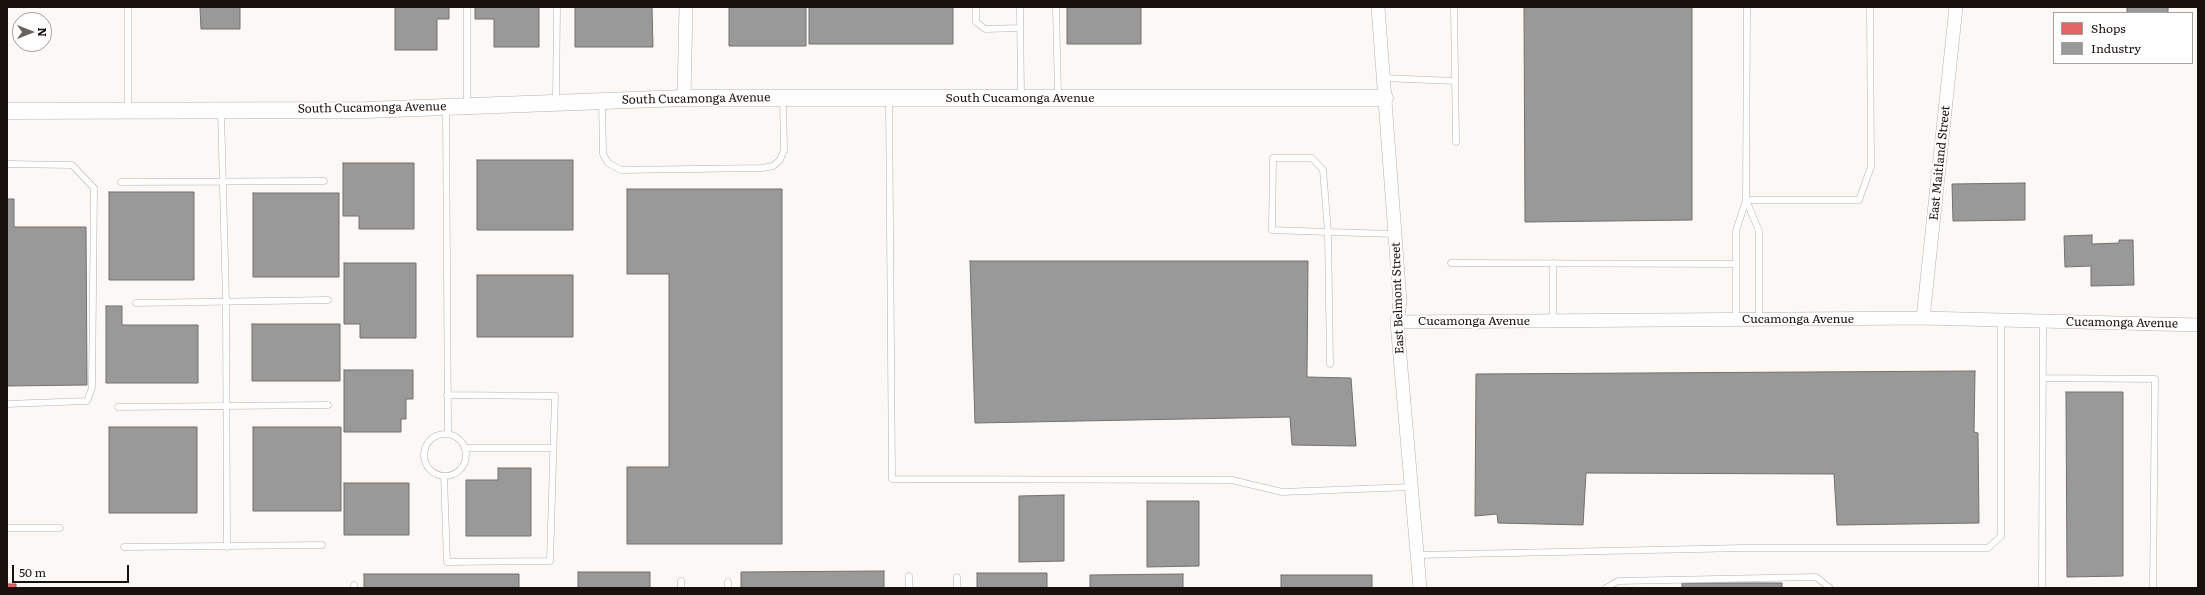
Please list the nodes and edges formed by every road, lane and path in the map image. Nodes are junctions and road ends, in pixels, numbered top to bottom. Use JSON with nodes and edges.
{"nodes":[{"id":1,"x":467,"y":7,"type":"edge"},
{"id":2,"x":557,"y":7,"type":"edge"},
{"id":3,"x":686,"y":7,"type":"edge"},
{"id":4,"x":976,"y":7,"type":"edge"},
{"id":5,"x":1020,"y":7,"type":"edge"},
{"id":6,"x":1056,"y":7,"type":"edge"},
{"id":7,"x":1378,"y":7,"type":"edge"},
{"id":8,"x":1454,"y":7,"type":"edge"},
{"id":9,"x":1747,"y":7,"type":"edge"},
{"id":10,"x":1870,"y":7,"type":"edge"},
{"id":11,"x":1956,"y":7,"type":"edge"},
{"id":12,"x":129,"y":9,"type":"edge"},
{"id":13,"x":1020,"y":28,"type":"junction"},
{"id":14,"x":1384,"y":78,"type":"junction"},
{"id":15,"x":1455,"y":81,"type":"junction"},
{"id":16,"x":684,"y":98,"type":"junction"},
{"id":17,"x":783,"y":98,"type":"junction"},
{"id":18,"x":889,"y":98,"type":"junction"},
{"id":19,"x":1021,"y":98,"type":"junction"},
{"id":20,"x":1058,"y":98,"type":"junction"},
{"id":21,"x":1385,"y":98,"type":"junction"},
{"id":22,"x":602,"y":101,"type":"junction"},
{"id":23,"x":556,"y":103,"type":"junction"},
{"id":24,"x":467,"y":106,"type":"junction"},
{"id":25,"x":446,"y":107,"type":"junction"},
{"id":26,"x":221,"y":110,"type":"junction"},
{"id":27,"x":7,"y":111,"type":"edge"},
{"id":28,"x":128,"y":111,"type":"junction"},
{"id":29,"x":1456,"y":142,"type":"dead end"},
{"id":30,"x":7,"y":164,"type":"edge"},
{"id":31,"x":121,"y":182,"type":"dead end"},
{"id":32,"x":324,"y":182,"type":"dead end"},
{"id":33,"x":223,"y":183,"type":"junction"},
{"id":34,"x":1746,"y":200,"type":"junction"},
{"id":35,"x":1328,"y":232,"type":"junction"},
{"id":36,"x":1395,"y":234,"type":"junction"},
{"id":37,"x":1451,"y":263,"type":"dead end"},
{"id":38,"x":1553,"y":264,"type":"junction"},
{"id":39,"x":1736,"y":264,"type":"junction"},
{"id":40,"x":328,"y":300,"type":"dead end"},
{"id":41,"x":226,"y":302,"type":"junction"},
{"id":42,"x":136,"y":303,"type":"dead end"},
{"id":43,"x":1923,"y":318,"type":"junction"},
{"id":44,"x":1736,"y":319,"type":"junction"},
{"id":45,"x":1759,"y":319,"type":"junction"},
{"id":46,"x":2000,"y":320,"type":"junction"},
{"id":47,"x":1553,"y":321,"type":"junction"},
{"id":48,"x":2043,"y":321,"type":"junction"},
{"id":49,"x":1397,"y":322,"type":"junction"},
{"id":50,"x":2198,"y":325,"type":"edge"},
{"id":51,"x":1330,"y":364,"type":"dead end"},
{"id":52,"x":2043,"y":378,"type":"junction"},
{"id":53,"x":447,"y":395,"type":"junction"},
{"id":54,"x":7,"y":404,"type":"edge"},
{"id":55,"x":328,"y":405,"type":"dead end"},
{"id":56,"x":227,"y":406,"type":"junction"},
{"id":57,"x":118,"y":407,"type":"dead end"},
{"id":58,"x":448,"y":434,"type":"junction"},
{"id":59,"x":466,"y":448,"type":"junction"},
{"id":60,"x":553,"y":448,"type":"junction"},
{"id":61,"x":444,"y":476,"type":"junction"},
{"id":62,"x":1411,"y":487,"type":"junction"},
{"id":63,"x":7,"y":528,"type":"edge"},
{"id":64,"x":60,"y":528,"type":"dead end"},
{"id":65,"x":322,"y":545,"type":"dead end"},
{"id":66,"x":124,"y":547,"type":"dead end"},
{"id":67,"x":227,"y":547,"type":"junction"},
{"id":68,"x":1417,"y":555,"type":"junction"},
{"id":69,"x":909,"y":576,"type":"dead end"},
{"id":70,"x":957,"y":577,"type":"dead end"},
{"id":71,"x":681,"y":581,"type":"dead end"},
{"id":72,"x":681,"y":588,"type":"edge"},
{"id":73,"x":909,"y":588,"type":"edge"},
{"id":74,"x":957,"y":588,"type":"edge"},
{"id":75,"x":1420,"y":588,"type":"edge"},
{"id":76,"x":1606,"y":588,"type":"edge"},
{"id":77,"x":1830,"y":588,"type":"edge"},
{"id":78,"x":2042,"y":588,"type":"edge"},
{"id":79,"x":2153,"y":588,"type":"edge"}],
"edges":[{"from":1,"to":24,"type":"lane"},
{"from":2,"to":23,"type":"lane"},
{"from":3,"to":16,"type":"street"},
{"from":4,"to":13,"type":"lane"},
{"from":5,"to":13,"type":"lane"},
{"from":6,"to":20,"type":"lane"},
{"from":7,"to":14,"type":"street","name":"East Belmont Street"},
{"from":8,"to":15,"type":"lane"},
{"from":9,"to":34,"type":"lane"},
{"from":10,"to":34,"type":"lane"},
{"from":11,"to":43,"type":"street","name":"East Maitland Street"},
{"from":12,"to":28,"type":"lane"},
{"from":13,"to":19,"type":"lane"},
{"from":14,"to":15,"type":"lane"},
{"from":14,"to":21,"type":"street","name":"East Belmont Street"},
{"from":15,"to":29,"type":"lane"},
{"from":16,"to":17,"type":"street","name":"South Cucamonga Avenue"},
{"from":16,"to":22,"type":"street","name":"South Cucamonga Avenue"},
{"from":17,"to":18,"type":"street","name":"South Cucamonga Avenue"},
{"from":17,"to":22,"type":"lane"},
{"from":18,"to":19,"type":"street","name":"South Cucamonga Avenue"},
{"from":18,"to":62,"type":"lane"},
{"from":19,"to":20,"type":"street","name":"South Cucamonga Avenue"},
{"from":20,"to":21,"type":"street","name":"South Cucamonga Avenue"},
{"from":21,"to":36,"type":"street","name":"East Belmont Street"},
{"from":22,"to":23,"type":"street","name":"South Cucamonga Avenue"},
{"from":23,"to":24,"type":"street","name":"South Cucamonga Avenue"},
{"from":24,"to":25,"type":"street","name":"South Cucamonga Avenue"},
{"from":25,"to":26,"type":"street","name":"South Cucamonga Avenue"},
{"from":25,"to":53,"type":"lane"},
{"from":26,"to":28,"type":"street","name":"South Cucamonga Avenue"},
{"from":26,"to":33,"type":"lane"},
{"from":27,"to":28,"type":"street","name":"South Cucamonga Avenue"},
{"from":30,"to":54,"type":"lane"},
{"from":31,"to":33,"type":"lane"},
{"from":32,"to":33,"type":"lane"},
{"from":33,"to":41,"type":"lane"},
{"from":34,"to":39,"type":"lane"},
{"from":34,"to":45,"type":"lane"},
{"from":35,"to":35,"type":"lane"},
{"from":35,"to":36,"type":"lane"},
{"from":35,"to":51,"type":"lane"},
{"from":36,"to":49,"type":"street","name":"East Belmont Street"},
{"from":37,"to":38,"type":"lane"},
{"from":38,"to":39,"type":"lane"},
{"from":38,"to":47,"type":"lane"},
{"from":39,"to":44,"type":"lane"},
{"from":40,"to":41,"type":"lane"},
{"from":41,"to":42,"type":"lane"},
{"from":41,"to":56,"type":"lane"},
{"from":43,"to":45,"type":"street","name":"Cucamonga Avenue"},
{"from":43,"to":46,"type":"street","name":"Cucamonga Avenue"},
{"from":44,"to":45,"type":"street","name":"Cucamonga Avenue"},
{"from":44,"to":47,"type":"street","name":"Cucamonga Avenue"},
{"from":46,"to":48,"type":"street","name":"Cucamonga Avenue"},
{"from":46,"to":68,"type":"lane"},
{"from":47,"to":49,"type":"street","name":"Cucamonga Avenue"},
{"from":48,"to":50,"type":"street","name":"Cucamonga Avenue"},
{"from":48,"to":52,"type":"lane"},
{"from":49,"to":62,"type":"street","name":"East Belmont Street"},
{"from":52,"to":78,"type":"lane"},
{"from":52,"to":79,"type":"lane"},
{"from":53,"to":58,"type":"lane"},
{"from":53,"to":60,"type":"lane"},
{"from":55,"to":56,"type":"lane"},
{"from":56,"to":57,"type":"lane"},
{"from":56,"to":67,"type":"lane"},
{"from":58,"to":59,"type":"lane"},
{"from":58,"to":61,"type":"lane"},
{"from":59,"to":60,"type":"lane"},
{"from":59,"to":61,"type":"lane"},
{"from":60,"to":61,"type":"lane"},
{"from":62,"to":68,"type":"street","name":"East Belmont Street"},
{"from":63,"to":64,"type":"lane"},
{"from":65,"to":67,"type":"lane"},
{"from":66,"to":67,"type":"lane"},
{"from":68,"to":75,"type":"street","name":"East Belmont Street"},
{"from":69,"to":73,"type":"lane"},
{"from":70,"to":74,"type":"lane"},
{"from":71,"to":72,"type":"lane"},
{"from":76,"to":77,"type":"lane"}]}
